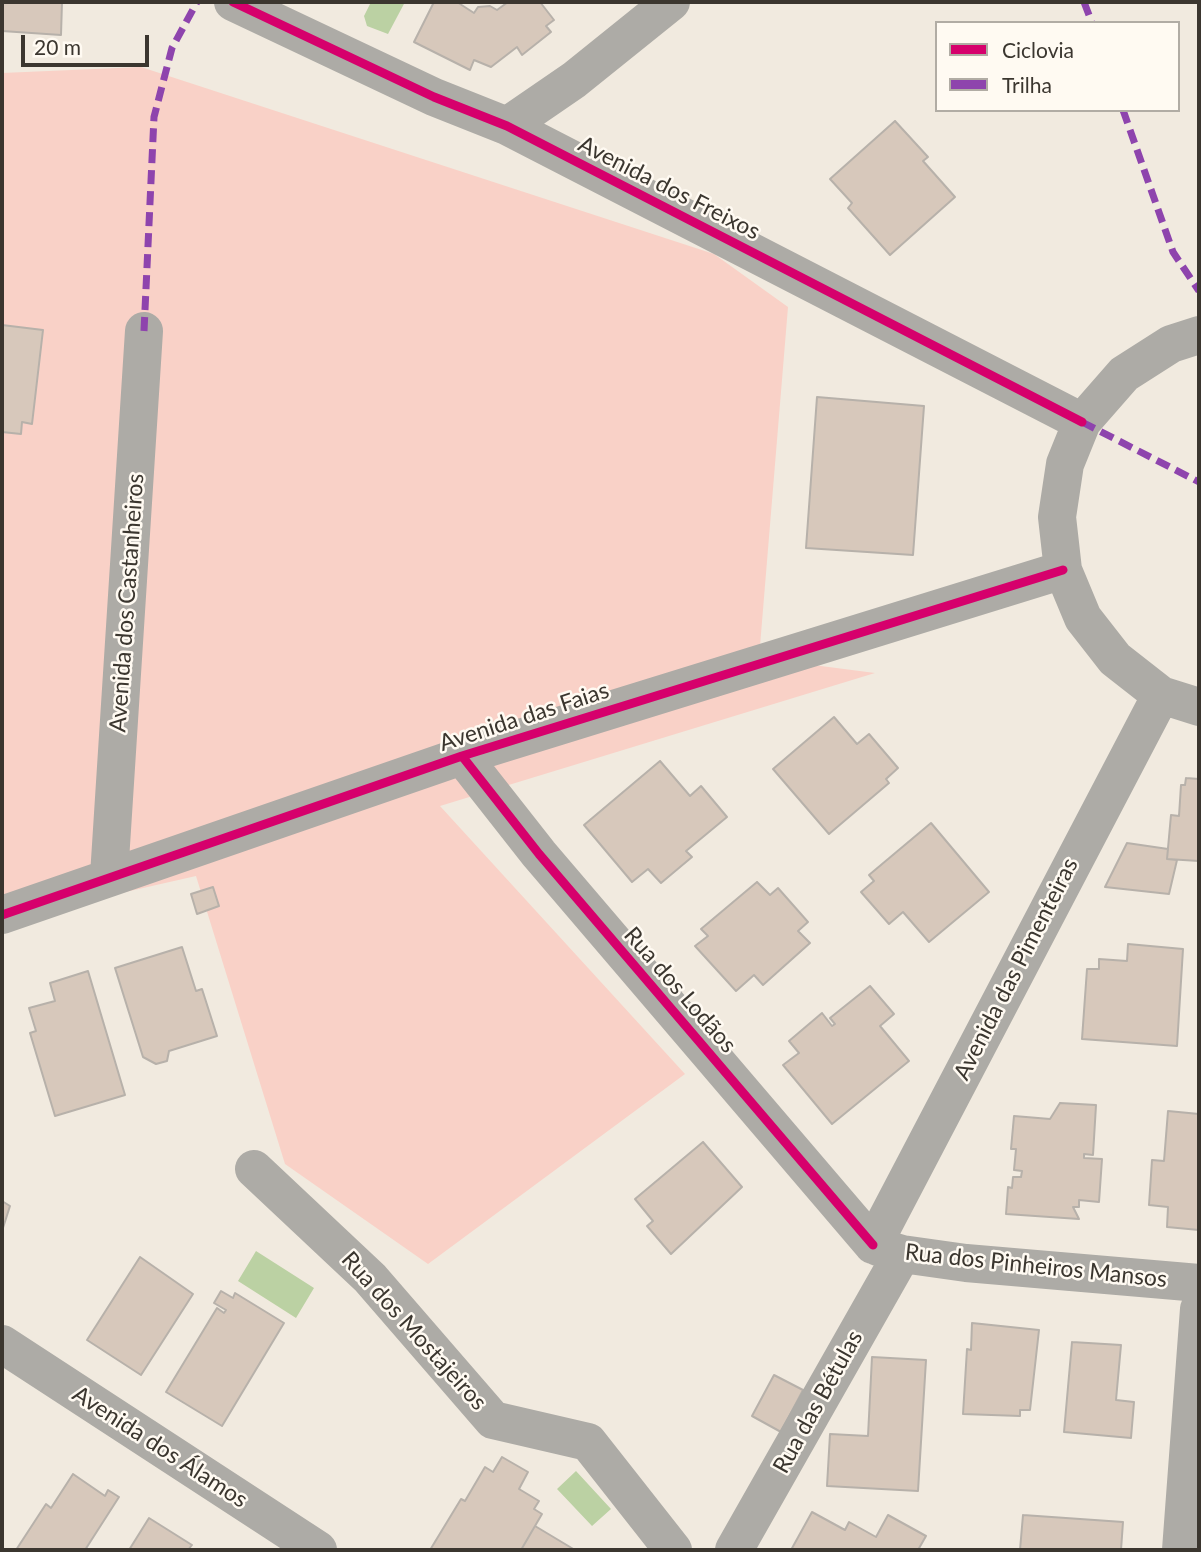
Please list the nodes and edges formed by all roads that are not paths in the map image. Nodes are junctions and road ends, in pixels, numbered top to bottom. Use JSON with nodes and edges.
{"nodes":[{"id":1,"x":233,"y":2,"type":"edge"},
{"id":2,"x":671,"y":2,"type":"edge"},
{"id":3,"x":507,"y":126,"type":"junction"},
{"id":4,"x":144,"y":331,"type":"dead end"},
{"id":5,"x":1199,"y":335,"type":"edge"},
{"id":6,"x":1082,"y":422,"type":"junction"},
{"id":7,"x":1063,"y":570,"type":"junction"},
{"id":8,"x":1161,"y":695,"type":"junction"},
{"id":9,"x":1199,"y":707,"type":"edge"},
{"id":10,"x":462,"y":756,"type":"junction"},
{"id":11,"x":109,"y":876,"type":"junction"},
{"id":12,"x":2,"y":915,"type":"edge"},
{"id":13,"x":254,"y":1169,"type":"dead end"},
{"id":14,"x":887,"y":1250,"type":"junction"},
{"id":15,"x":1199,"y":1283,"type":"edge"},
{"id":16,"x":1199,"y":1309,"type":"edge"},
{"id":17,"x":2,"y":1344,"type":"edge"},
{"id":18,"x":318,"y":1550,"type":"edge"},
{"id":19,"x":673,"y":1550,"type":"edge"},
{"id":20,"x":734,"y":1550,"type":"edge"},
{"id":21,"x":1181,"y":1550,"type":"edge"}],
"edges":[{"from":1,"to":3,"type":"street","name":"Avenida dos Freixos"},
{"from":2,"to":3,"type":"street"},
{"from":3,"to":6,"type":"street","name":"Avenida dos Freixos"},
{"from":4,"to":11,"type":"street","name":"Avenida dos Castanheiros"},
{"from":5,"to":6,"type":"street"},
{"from":6,"to":7,"type":"street"},
{"from":7,"to":8,"type":"street"},
{"from":7,"to":10,"type":"street","name":"Avenida das Faias"},
{"from":8,"to":9,"type":"street"},
{"from":8,"to":14,"type":"street","name":"Avenida das Pimenteiras"},
{"from":10,"to":11,"type":"street","name":"Avenida das Faias"},
{"from":10,"to":14,"type":"street","name":"Rua dos Lodãos"},
{"from":11,"to":12,"type":"street","name":"Avenida das Faias"},
{"from":13,"to":19,"type":"street","name":"Rua dos Mostajeiros"},
{"from":14,"to":15,"type":"street","name":"Rua dos Pinheiros Mansos"},
{"from":14,"to":20,"type":"street","name":"Rua das Bétulas"},
{"from":16,"to":21,"type":"street"},
{"from":17,"to":18,"type":"street","name":"Avenida dos Álamos"}]}
